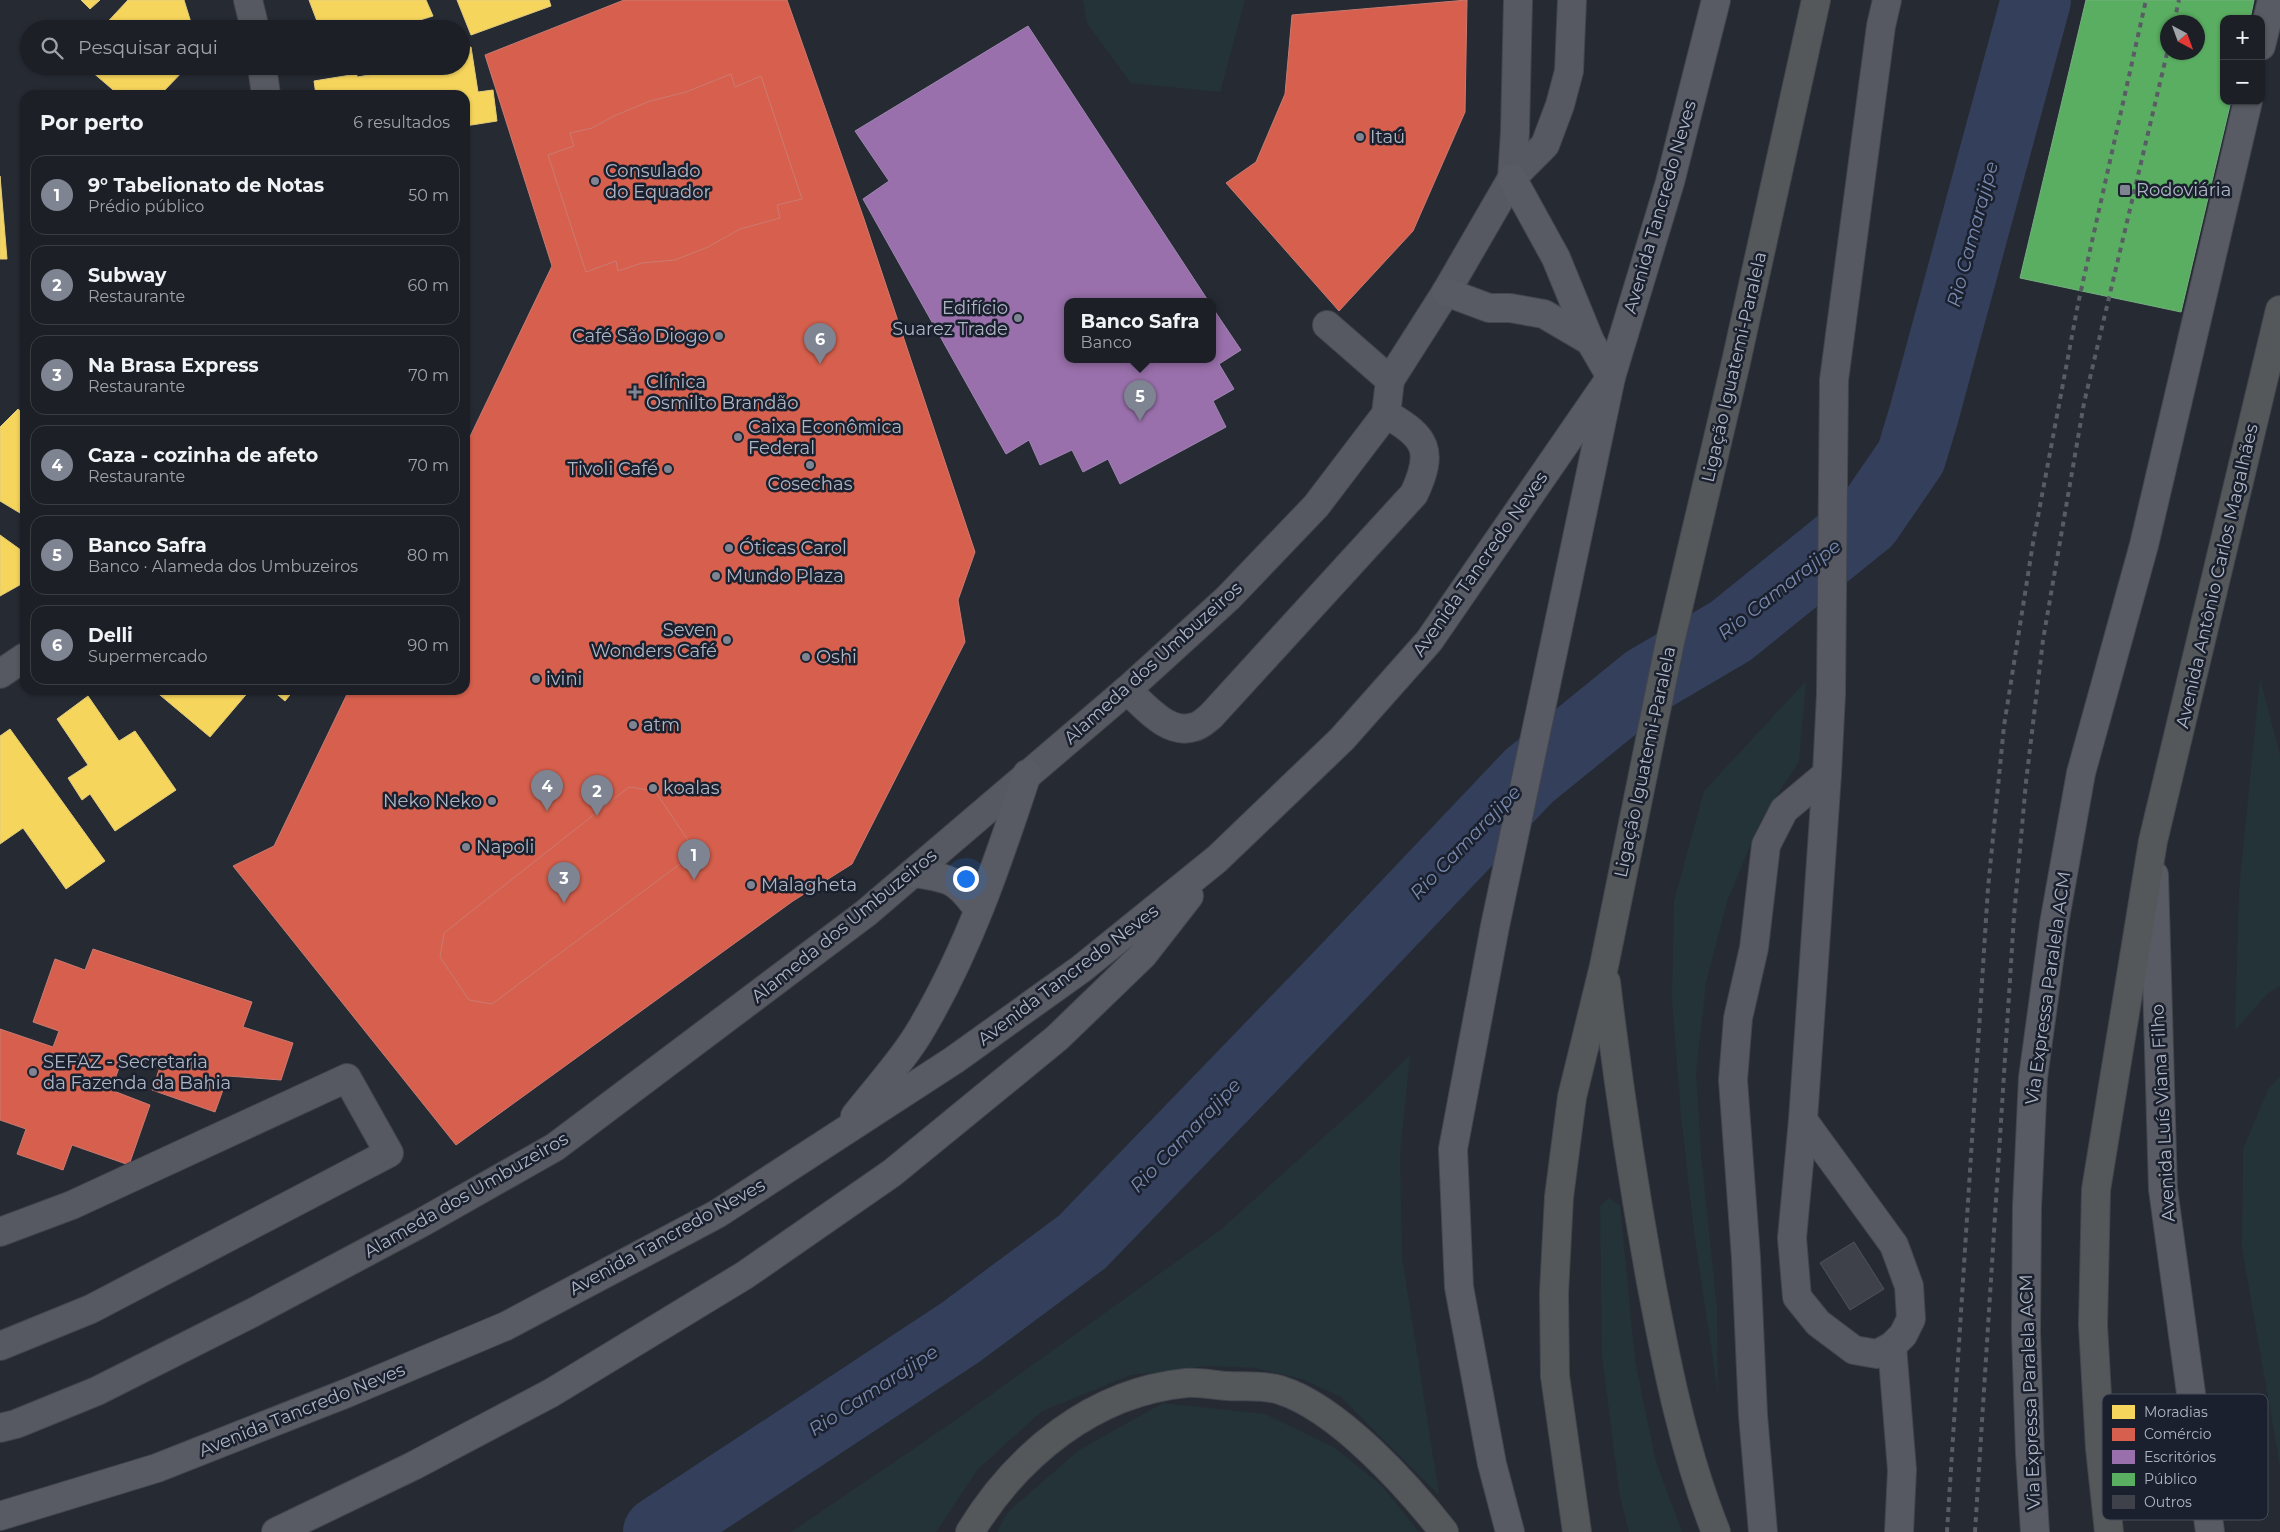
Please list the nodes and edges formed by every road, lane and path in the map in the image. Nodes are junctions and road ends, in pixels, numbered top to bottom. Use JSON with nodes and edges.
{"nodes":[{"id":1,"x":248,"y":0,"type":"edge"},
{"id":2,"x":1518,"y":0,"type":"edge"},
{"id":3,"x":1572,"y":0,"type":"edge"},
{"id":4,"x":1716,"y":0,"type":"edge"},
{"id":5,"x":1816,"y":0,"type":"edge"},
{"id":6,"x":1888,"y":0,"type":"edge"},
{"id":7,"x":1898,"y":0,"type":"edge"},
{"id":8,"x":2272,"y":0,"type":"edge"},
{"id":9,"x":252,"y":20,"type":"edge"},
{"id":10,"x":1881,"y":26,"type":"junction"},
{"id":11,"x":2265,"y":29,"type":"edge"},
{"id":12,"x":263,"y":75,"type":"edge"},
{"id":13,"x":265,"y":90,"type":"edge"},
{"id":14,"x":2247,"y":105,"type":"edge"},
{"id":15,"x":1512,"y":178,"type":"junction"},
{"id":16,"x":1446,"y":292,"type":"junction"},
{"id":17,"x":2280,"y":310,"type":"edge"},
{"id":18,"x":1327,"y":325,"type":"dead end"},
{"id":19,"x":1590,"y":342,"type":"junction"},
{"id":20,"x":1611,"y":377,"type":"junction"},
{"id":21,"x":1390,"y":380,"type":"junction"},
{"id":22,"x":1386,"y":414,"type":"junction"},
{"id":23,"x":20,"y":660,"type":"edge"},
{"id":24,"x":0,"y":674,"type":"edge"},
{"id":25,"x":1127,"y":690,"type":"junction"},
{"id":26,"x":1027,"y":774,"type":"junction"},
{"id":27,"x":1827,"y":774,"type":"junction"},
{"id":28,"x":2153,"y":841,"type":"junction"},
{"id":29,"x":1217,"y":859,"type":"junction"},
{"id":30,"x":916,"y":873,"type":"junction"},
{"id":31,"x":978,"y":909,"type":"junction"},
{"id":32,"x":1604,"y":966,"type":"junction"},
{"id":33,"x":1803,"y":1120,"type":"junction"},
{"id":34,"x":843,"y":1132,"type":"junction"},
{"id":35,"x":0,"y":1232,"type":"edge"},
{"id":36,"x":0,"y":1346,"type":"edge"},
{"id":37,"x":1892,"y":1346,"type":"junction"},
{"id":38,"x":2191,"y":1394,"type":"edge"},
{"id":39,"x":0,"y":1428,"type":"edge"},
{"id":40,"x":2102,"y":1465,"type":"edge"},
{"id":41,"x":0,"y":1516,"type":"edge"},
{"id":42,"x":276,"y":1532,"type":"edge"},
{"id":43,"x":970,"y":1532,"type":"edge"},
{"id":44,"x":1444,"y":1532,"type":"edge"},
{"id":45,"x":1510,"y":1532,"type":"edge"},
{"id":46,"x":1577,"y":1532,"type":"edge"},
{"id":47,"x":1716,"y":1532,"type":"edge"},
{"id":48,"x":1764,"y":1532,"type":"edge"},
{"id":49,"x":1899,"y":1532,"type":"edge"},
{"id":50,"x":2035,"y":1532,"type":"edge"}],
"edges":[{"from":1,"to":9,"type":"street"},
{"from":2,"to":15,"type":"street"},
{"from":3,"to":15,"type":"street"},
{"from":4,"to":20,"type":"main road","name":"Avenida Tancredo Neves"},
{"from":5,"to":32,"type":"highway","name":"Ligação Iguatemi-Paralela"},
{"from":6,"to":10,"type":"street"},
{"from":7,"to":10,"type":"street"},
{"from":8,"to":11,"type":"main road"},
{"from":10,"to":27,"type":"street"},
{"from":12,"to":13,"type":"street"},
{"from":14,"to":50,"type":"main road","name":"Via Expressa Paralela ACM"},
{"from":15,"to":16,"type":"street"},
{"from":15,"to":19,"type":"main road"},
{"from":16,"to":19,"type":"main road"},
{"from":16,"to":21,"type":"street"},
{"from":17,"to":28,"type":"highway","name":"Avenida Antônio Carlos Magalhães"},
{"from":18,"to":21,"type":"street"},
{"from":19,"to":20,"type":"main road"},
{"from":20,"to":29,"type":"main road","name":"Avenida Tancredo Neves"},
{"from":20,"to":45,"type":"main road"},
{"from":21,"to":22,"type":"street"},
{"from":22,"to":25,"type":"street","name":"Alameda dos Umbuzeiros"},
{"from":22,"to":25,"type":"street"},
{"from":23,"to":24,"type":"street"},
{"from":25,"to":26,"type":"street","name":"Alameda dos Umbuzeiros"},
{"from":26,"to":30,"type":"street","name":"Alameda dos Umbuzeiros"},
{"from":26,"to":31,"type":"main road"},
{"from":27,"to":33,"type":"street"},
{"from":27,"to":48,"type":"street"},
{"from":28,"to":38,"type":"main road","name":"Avenida Luís Viana Filho"},
{"from":28,"to":40,"type":"highway","name":"Avenida Antônio Carlos Magalhães"},
{"from":29,"to":34,"type":"main road","name":"Avenida Tancredo Neves"},
{"from":29,"to":42,"type":"main road"},
{"from":30,"to":31,"type":"main road"},
{"from":30,"to":39,"type":"street","name":"Alameda dos Umbuzeiros"},
{"from":31,"to":34,"type":"main road"},
{"from":32,"to":46,"type":"highway","name":"Ligação Iguatemi-Paralela"},
{"from":32,"to":47,"type":"highway"},
{"from":33,"to":37,"type":"street"},
{"from":33,"to":37,"type":"street"},
{"from":34,"to":41,"type":"main road","name":"Avenida Tancredo Neves"},
{"from":35,"to":36,"type":"street"},
{"from":37,"to":49,"type":"street"},
{"from":43,"to":44,"type":"highway"}]}
